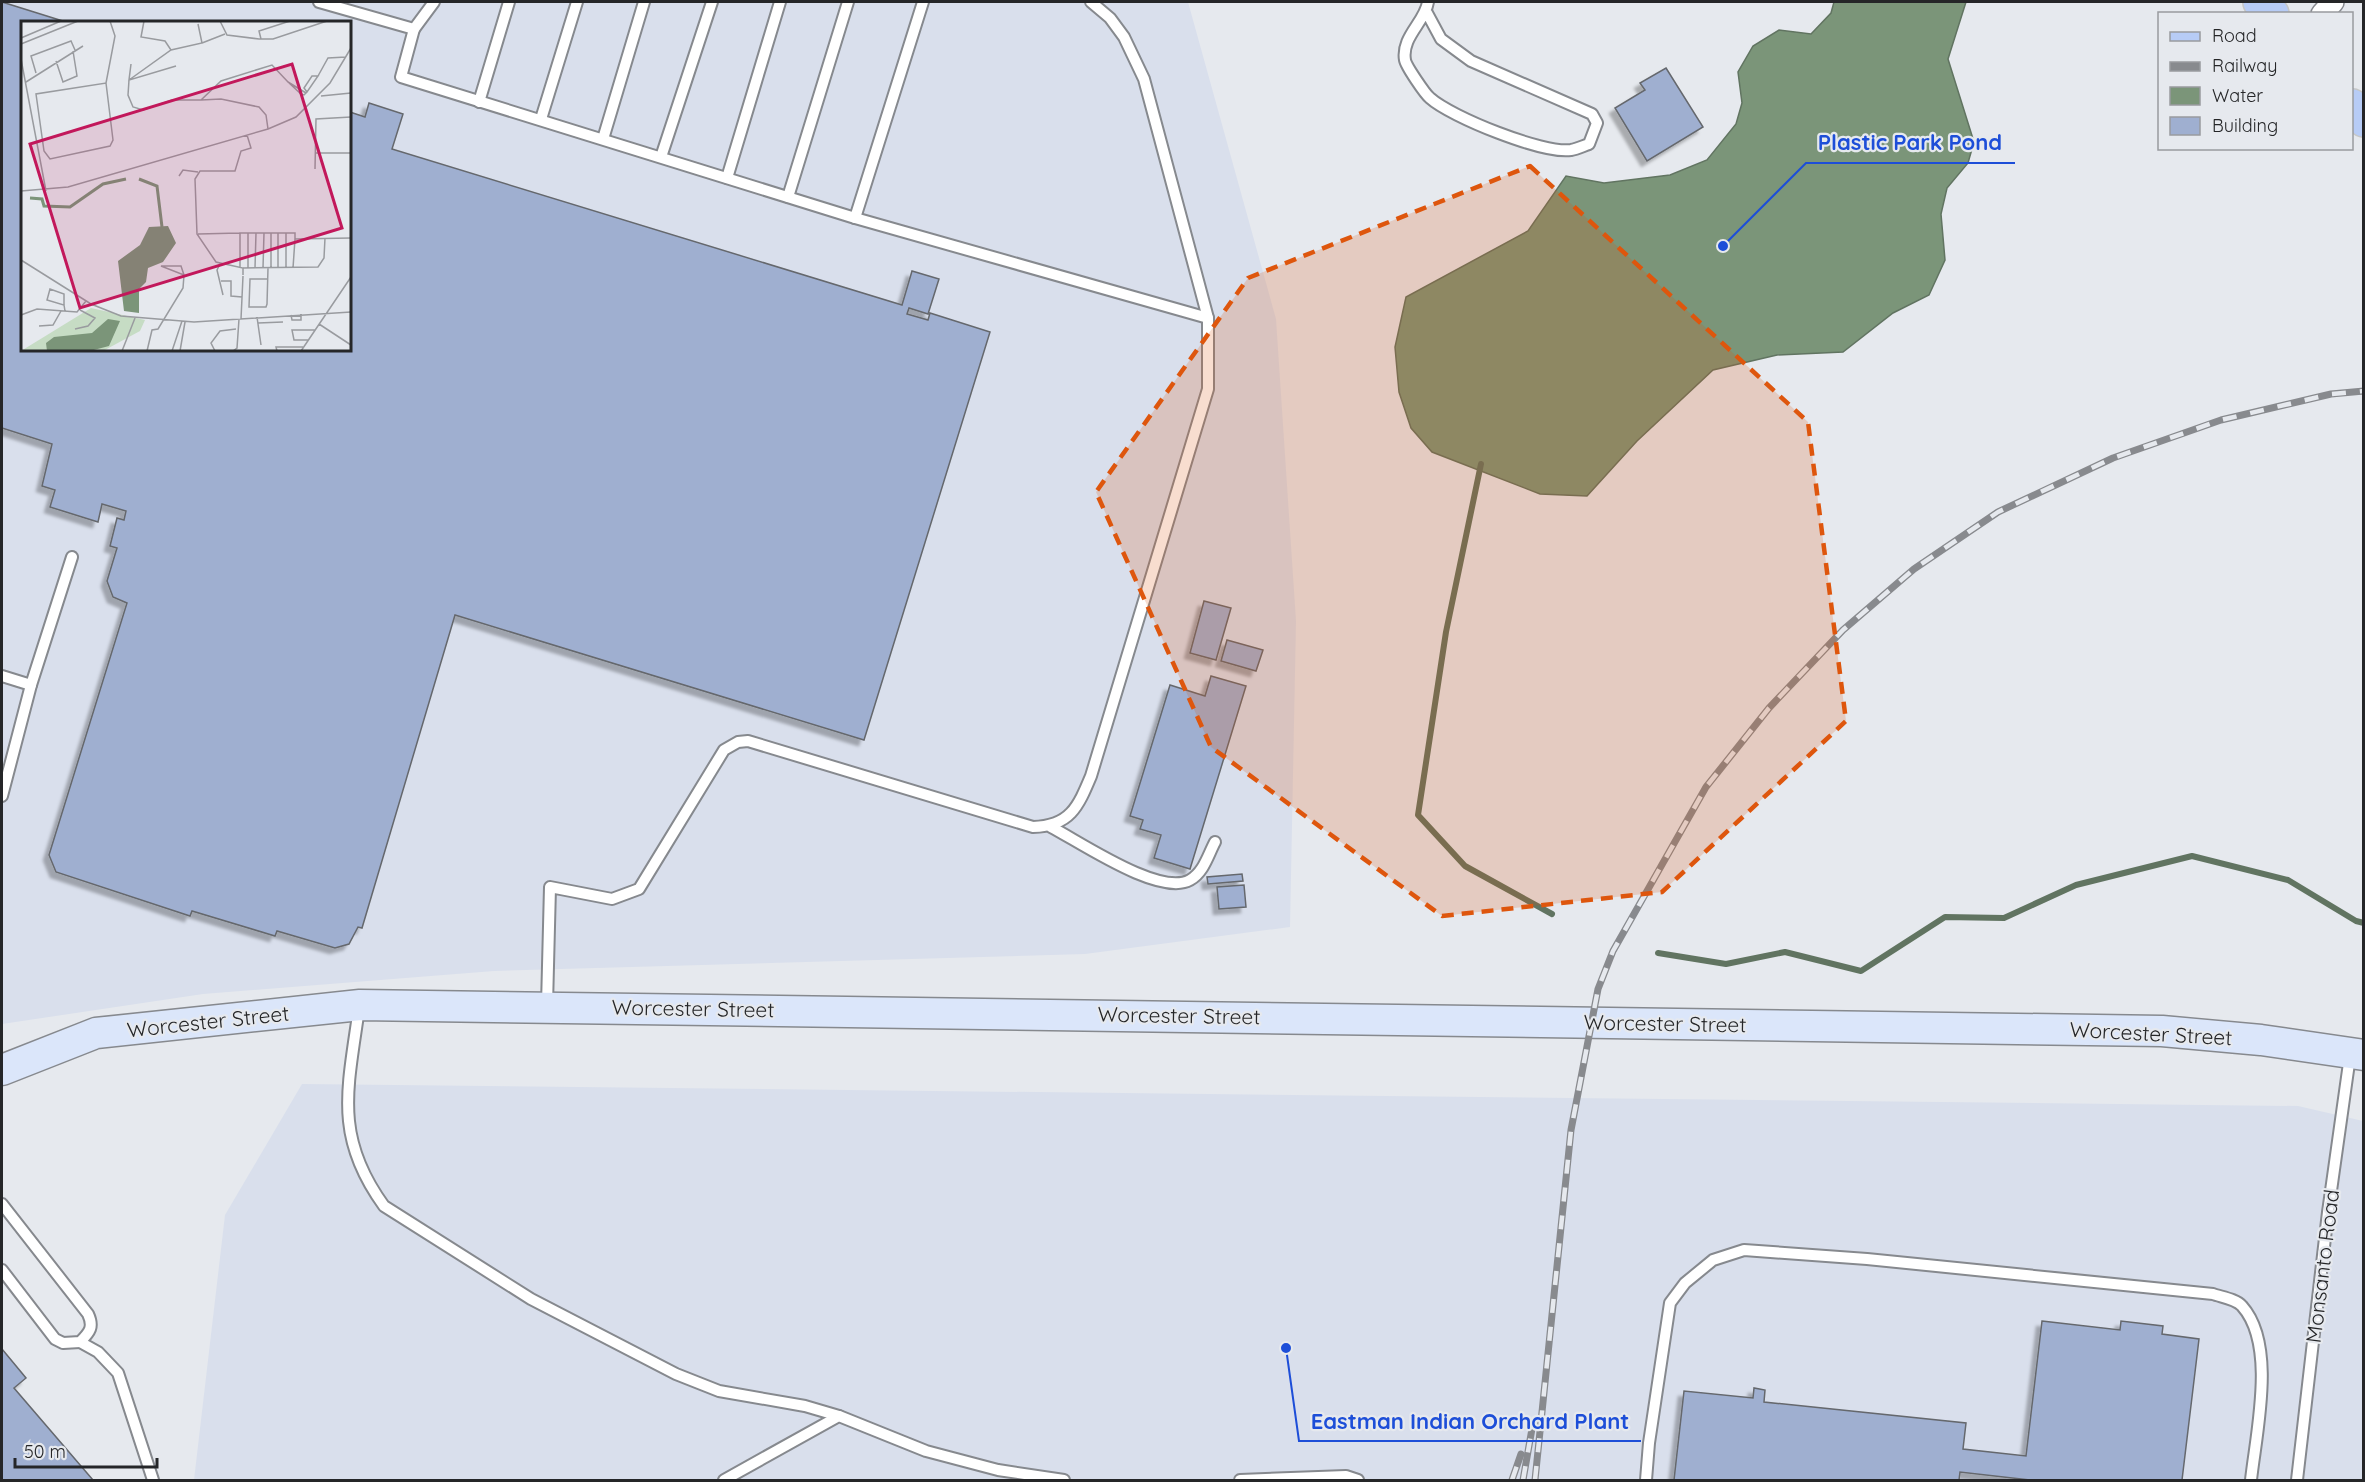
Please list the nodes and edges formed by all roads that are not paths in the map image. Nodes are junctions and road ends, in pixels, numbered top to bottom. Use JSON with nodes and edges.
{"nodes":[{"id":1,"x":318,"y":2,"type":"edge"},
{"id":2,"x":434,"y":2,"type":"edge"},
{"id":3,"x":509,"y":2,"type":"edge"},
{"id":4,"x":577,"y":2,"type":"edge"},
{"id":5,"x":644,"y":2,"type":"edge"},
{"id":6,"x":712,"y":2,"type":"edge"},
{"id":7,"x":780,"y":2,"type":"edge"},
{"id":8,"x":848,"y":2,"type":"edge"},
{"id":9,"x":923,"y":2,"type":"edge"},
{"id":10,"x":1428,"y":2,"type":"edge"},
{"id":11,"x":1100,"y":4,"type":"edge"},
{"id":12,"x":1427,"y":13,"type":"junction"},
{"id":13,"x":414,"y":29,"type":"junction"},
{"id":14,"x":479,"y":102,"type":"junction"},
{"id":15,"x":2353,"y":107,"type":"edge"},
{"id":16,"x":541,"y":119,"type":"junction"},
{"id":17,"x":2364,"y":120,"type":"edge"},
{"id":18,"x":603,"y":139,"type":"junction"},
{"id":19,"x":661,"y":157,"type":"junction"},
{"id":20,"x":727,"y":178,"type":"junction"},
{"id":21,"x":788,"y":197,"type":"junction"},
{"id":22,"x":855,"y":218,"type":"junction"},
{"id":23,"x":1208,"y":318,"type":"junction"},
{"id":24,"x":72,"y":557,"type":"dead end"},
{"id":25,"x":2,"y":676,"type":"edge"},
{"id":26,"x":31,"y":685,"type":"junction"},
{"id":27,"x":2,"y":796,"type":"edge"},
{"id":28,"x":1051,"y":826,"type":"junction"},
{"id":29,"x":1215,"y":842,"type":"dead end"},
{"id":30,"x":360,"y":1005,"type":"junction"},
{"id":31,"x":547,"y":1006,"type":"junction"},
{"id":32,"x":2357,"y":1054,"type":"edge"},
{"id":33,"x":2,"y":1070,"type":"edge"},
{"id":34,"x":2,"y":1204,"type":"edge"},
{"id":35,"x":2,"y":1270,"type":"edge"},
{"id":36,"x":80,"y":1342,"type":"junction"},
{"id":37,"x":839,"y":1416,"type":"junction"},
{"id":38,"x":153,"y":1480,"type":"edge"},
{"id":39,"x":724,"y":1480,"type":"edge"},
{"id":40,"x":1064,"y":1480,"type":"edge"},
{"id":41,"x":1240,"y":1480,"type":"edge"},
{"id":42,"x":1358,"y":1480,"type":"edge"},
{"id":43,"x":1646,"y":1480,"type":"edge"},
{"id":44,"x":2251,"y":1480,"type":"edge"},
{"id":45,"x":2297,"y":1480,"type":"edge"}],
"edges":[{"from":1,"to":13,"type":"lane"},
{"from":2,"to":13,"type":"lane"},
{"from":3,"to":14,"type":"lane"},
{"from":4,"to":16,"type":"lane"},
{"from":5,"to":18,"type":"lane"},
{"from":6,"to":19,"type":"lane"},
{"from":7,"to":20,"type":"lane"},
{"from":8,"to":21,"type":"lane"},
{"from":9,"to":22,"type":"lane"},
{"from":10,"to":12,"type":"lane"},
{"from":11,"to":23,"type":"lane"},
{"from":12,"to":12,"type":"lane"},
{"from":13,"to":14,"type":"lane"},
{"from":14,"to":16,"type":"lane"},
{"from":15,"to":17,"type":"main road"},
{"from":16,"to":18,"type":"lane"},
{"from":18,"to":19,"type":"lane"},
{"from":19,"to":20,"type":"lane"},
{"from":20,"to":21,"type":"lane"},
{"from":21,"to":22,"type":"lane"},
{"from":22,"to":23,"type":"lane"},
{"from":23,"to":28,"type":"lane"},
{"from":24,"to":26,"type":"lane"},
{"from":25,"to":26,"type":"lane"},
{"from":26,"to":27,"type":"lane"},
{"from":28,"to":29,"type":"lane"},
{"from":28,"to":31,"type":"lane"},
{"from":30,"to":31,"type":"main road","name":"Worcester Street"},
{"from":30,"to":33,"type":"main road","name":"Worcester Street"},
{"from":30,"to":37,"type":"lane"},
{"from":31,"to":32,"type":"main road","name":"Worcester Street"},
{"from":32,"to":45,"type":"lane","name":"Monsanto Road"},
{"from":34,"to":36,"type":"lane"},
{"from":35,"to":36,"type":"lane"},
{"from":36,"to":38,"type":"lane"},
{"from":37,"to":39,"type":"lane"},
{"from":37,"to":40,"type":"lane"},
{"from":41,"to":42,"type":"lane"},
{"from":43,"to":44,"type":"lane"}]}
